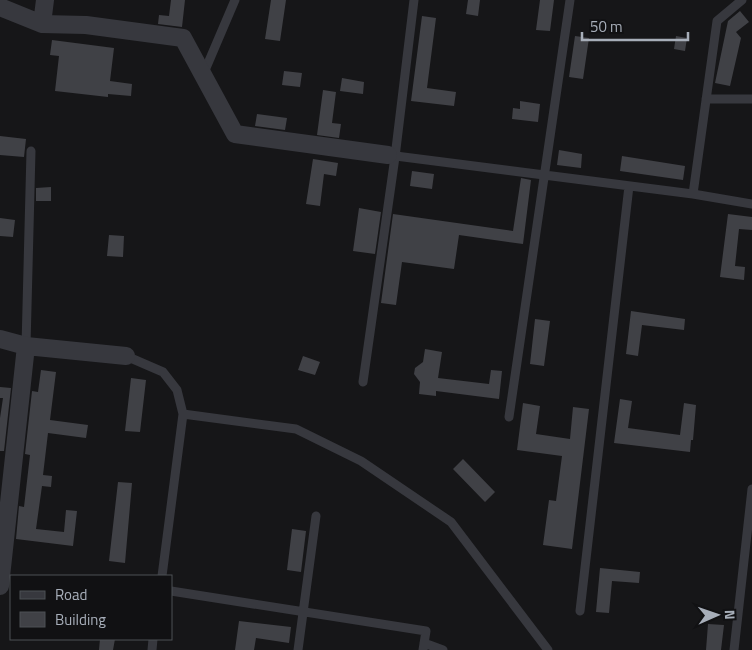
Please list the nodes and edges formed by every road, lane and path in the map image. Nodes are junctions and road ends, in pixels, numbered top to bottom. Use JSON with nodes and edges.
{"nodes":[{"id":1,"x":45,"y":0,"type":"edge"},
{"id":2,"x":235,"y":0,"type":"edge"},
{"id":3,"x":414,"y":0,"type":"edge"},
{"id":4,"x":570,"y":0,"type":"edge"},
{"id":5,"x":742,"y":0,"type":"edge"},
{"id":6,"x":0,"y":6,"type":"edge"},
{"id":7,"x":42,"y":24,"type":"junction"},
{"id":8,"x":203,"y":75,"type":"junction"},
{"id":9,"x":706,"y":99,"type":"junction"},
{"id":10,"x":752,"y":99,"type":"edge"},
{"id":11,"x":31,"y":151,"type":"dead end"},
{"id":12,"x":392,"y":156,"type":"junction"},
{"id":13,"x":544,"y":175,"type":"junction"},
{"id":14,"x":629,"y":186,"type":"junction"},
{"id":15,"x":694,"y":194,"type":"junction"},
{"id":16,"x":752,"y":204,"type":"edge"},
{"id":17,"x":0,"y":339,"type":"edge"},
{"id":18,"x":26,"y":346,"type":"junction"},
{"id":19,"x":126,"y":356,"type":"joint"},
{"id":20,"x":362,"y":382,"type":"dead end"},
{"id":21,"x":183,"y":414,"type":"junction"},
{"id":22,"x":509,"y":417,"type":"dead end"},
{"id":23,"x":752,"y":489,"type":"edge"},
{"id":24,"x":316,"y":516,"type":"dead end"},
{"id":25,"x":162,"y":575,"type":"edge"},
{"id":26,"x":0,"y":586,"type":"edge"},
{"id":27,"x":172,"y":591,"type":"edge"},
{"id":28,"x":580,"y":611,"type":"dead end"},
{"id":29,"x":304,"y":612,"type":"junction"},
{"id":30,"x":424,"y":647,"type":"edge"},
{"id":31,"x":298,"y":650,"type":"edge"},
{"id":32,"x":443,"y":650,"type":"edge"},
{"id":33,"x":548,"y":650,"type":"edge"},
{"id":34,"x":734,"y":650,"type":"edge"}],
"edges":[{"from":1,"to":7,"type":"street"},
{"from":2,"to":8,"type":"lane"},
{"from":3,"to":12,"type":"lane"},
{"from":4,"to":13,"type":"lane"},
{"from":5,"to":9,"type":"lane"},
{"from":6,"to":7,"type":"street"},
{"from":7,"to":8,"type":"street"},
{"from":8,"to":12,"type":"street"},
{"from":9,"to":10,"type":"lane"},
{"from":9,"to":15,"type":"lane"},
{"from":11,"to":18,"type":"lane"},
{"from":12,"to":13,"type":"lane"},
{"from":12,"to":20,"type":"lane"},
{"from":13,"to":14,"type":"lane"},
{"from":13,"to":22,"type":"lane"},
{"from":14,"to":15,"type":"lane"},
{"from":14,"to":28,"type":"lane"},
{"from":15,"to":16,"type":"lane"},
{"from":17,"to":18,"type":"street"},
{"from":18,"to":19,"type":"street"},
{"from":18,"to":26,"type":"street"},
{"from":19,"to":21,"type":"lane"},
{"from":21,"to":25,"type":"lane"},
{"from":21,"to":33,"type":"lane"},
{"from":23,"to":34,"type":"lane"},
{"from":24,"to":29,"type":"lane"},
{"from":27,"to":29,"type":"lane"},
{"from":29,"to":30,"type":"lane"},
{"from":29,"to":31,"type":"lane"},
{"from":30,"to":32,"type":"lane"}]}
